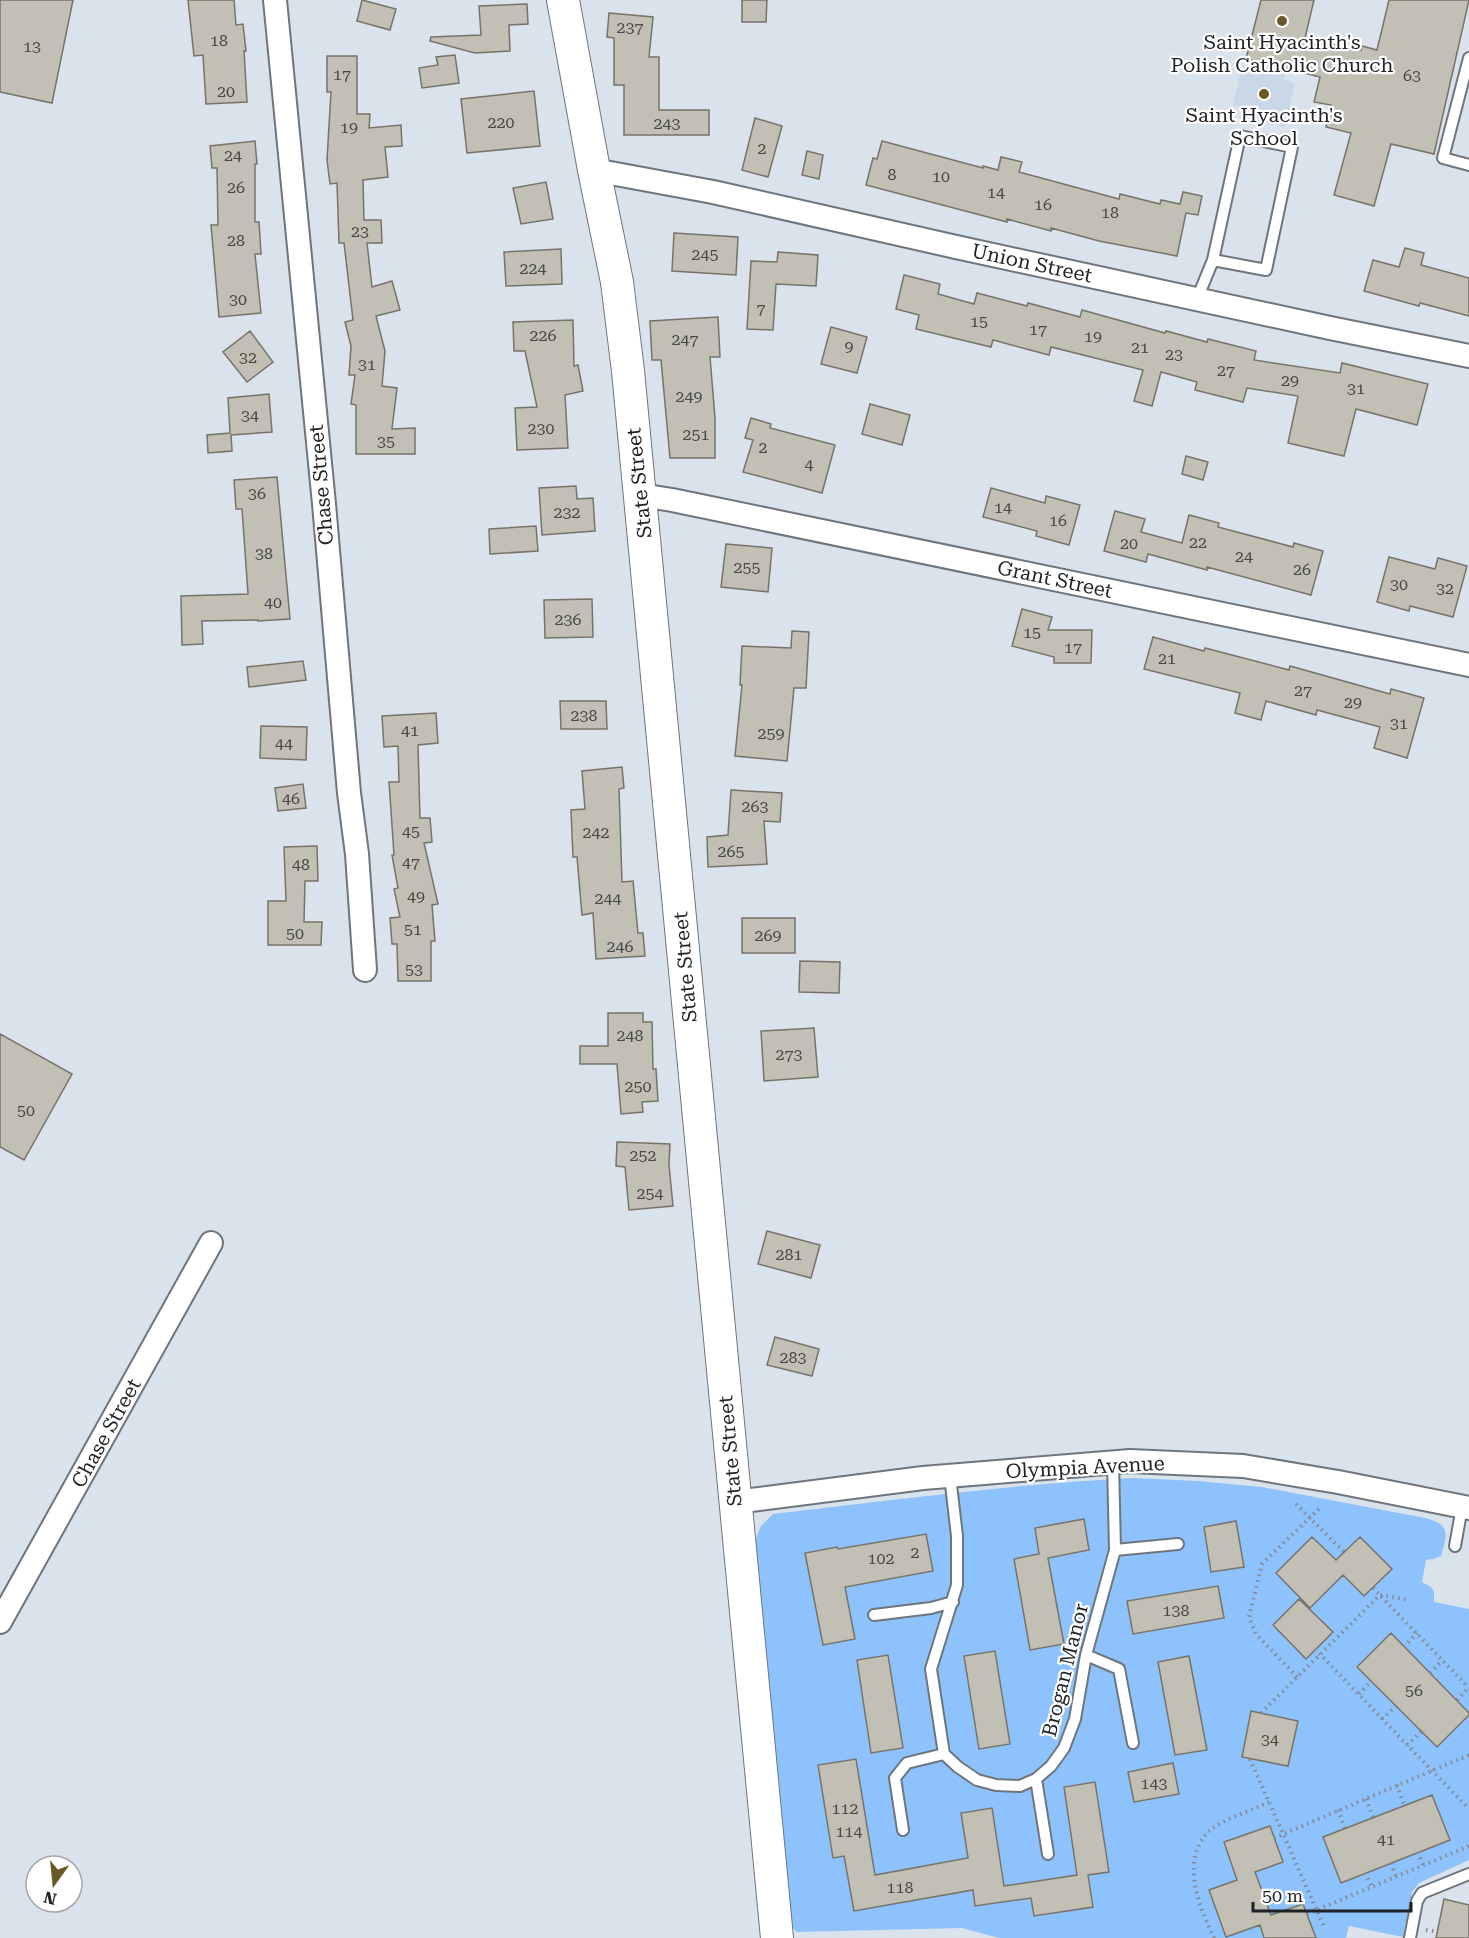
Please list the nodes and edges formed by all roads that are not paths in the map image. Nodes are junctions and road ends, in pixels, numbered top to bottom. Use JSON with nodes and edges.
{"nodes":[{"id":1,"x":275,"y":0,"type":"edge"},
{"id":2,"x":563,"y":0,"type":"edge"},
{"id":3,"x":1469,"y":58,"type":"edge"},
{"id":4,"x":1469,"y":165,"type":"edge"},
{"id":5,"x":594,"y":170,"type":"junction"},
{"id":6,"x":1213,"y":260,"type":"junction"},
{"id":7,"x":1197,"y":299,"type":"junction"},
{"id":8,"x":1469,"y":356,"type":"edge"},
{"id":9,"x":641,"y":495,"type":"junction"},
{"id":10,"x":1469,"y":665,"type":"edge"},
{"id":11,"x":365,"y":970,"type":"dead end"},
{"id":12,"x":211,"y":1243,"type":"dead end"},
{"id":13,"x":1113,"y":1462,"type":"junction"},
{"id":14,"x":950,"y":1476,"type":"junction"},
{"id":15,"x":735,"y":1502,"type":"junction"},
{"id":16,"x":1466,"y":1508,"type":"edge"},
{"id":17,"x":1178,"y":1544,"type":"dead end"},
{"id":18,"x":1455,"y":1546,"type":"dead end"},
{"id":19,"x":1115,"y":1550,"type":"junction"},
{"id":20,"x":953,"y":1602,"type":"junction"},
{"id":21,"x":874,"y":1616,"type":"dead end"},
{"id":22,"x":0,"y":1622,"type":"edge"},
{"id":23,"x":1086,"y":1655,"type":"junction"},
{"id":24,"x":1133,"y":1743,"type":"dead end"},
{"id":25,"x":944,"y":1754,"type":"junction"},
{"id":26,"x":1036,"y":1779,"type":"junction"},
{"id":27,"x":903,"y":1830,"type":"dead end"},
{"id":28,"x":1048,"y":1854,"type":"dead end"},
{"id":29,"x":1469,"y":1874,"type":"edge"},
{"id":30,"x":777,"y":1938,"type":"edge"},
{"id":31,"x":1410,"y":1938,"type":"edge"}],
"edges":[{"from":1,"to":11,"type":"street","name":"Chase Street"},
{"from":2,"to":5,"type":"main road","name":"State Street"},
{"from":3,"to":4,"type":"lane"},
{"from":5,"to":7,"type":"street","name":"Union Street"},
{"from":5,"to":9,"type":"main road","name":"State Street"},
{"from":6,"to":6,"type":"lane"},
{"from":6,"to":7,"type":"lane"},
{"from":7,"to":8,"type":"street","name":"Union Street"},
{"from":9,"to":10,"type":"street","name":"Grant Street"},
{"from":9,"to":15,"type":"main road","name":"State Street"},
{"from":12,"to":22,"type":"street","name":"Chase Street"},
{"from":13,"to":14,"type":"street","name":"Olympia Avenue"},
{"from":13,"to":16,"type":"street","name":"Olympia Avenue"},
{"from":13,"to":19,"type":"lane","name":"Brogan Manor"},
{"from":14,"to":15,"type":"street","name":"Olympia Avenue"},
{"from":14,"to":20,"type":"lane"},
{"from":15,"to":30,"type":"main road","name":"State Street"},
{"from":16,"to":18,"type":"lane"},
{"from":17,"to":19,"type":"lane"},
{"from":19,"to":23,"type":"lane","name":"Brogan Manor"},
{"from":20,"to":21,"type":"lane"},
{"from":20,"to":25,"type":"lane"},
{"from":23,"to":24,"type":"lane"},
{"from":23,"to":26,"type":"lane","name":"Brogan Manor"},
{"from":25,"to":26,"type":"lane"},
{"from":25,"to":27,"type":"lane"},
{"from":26,"to":28,"type":"lane"},
{"from":29,"to":31,"type":"lane"}]}
